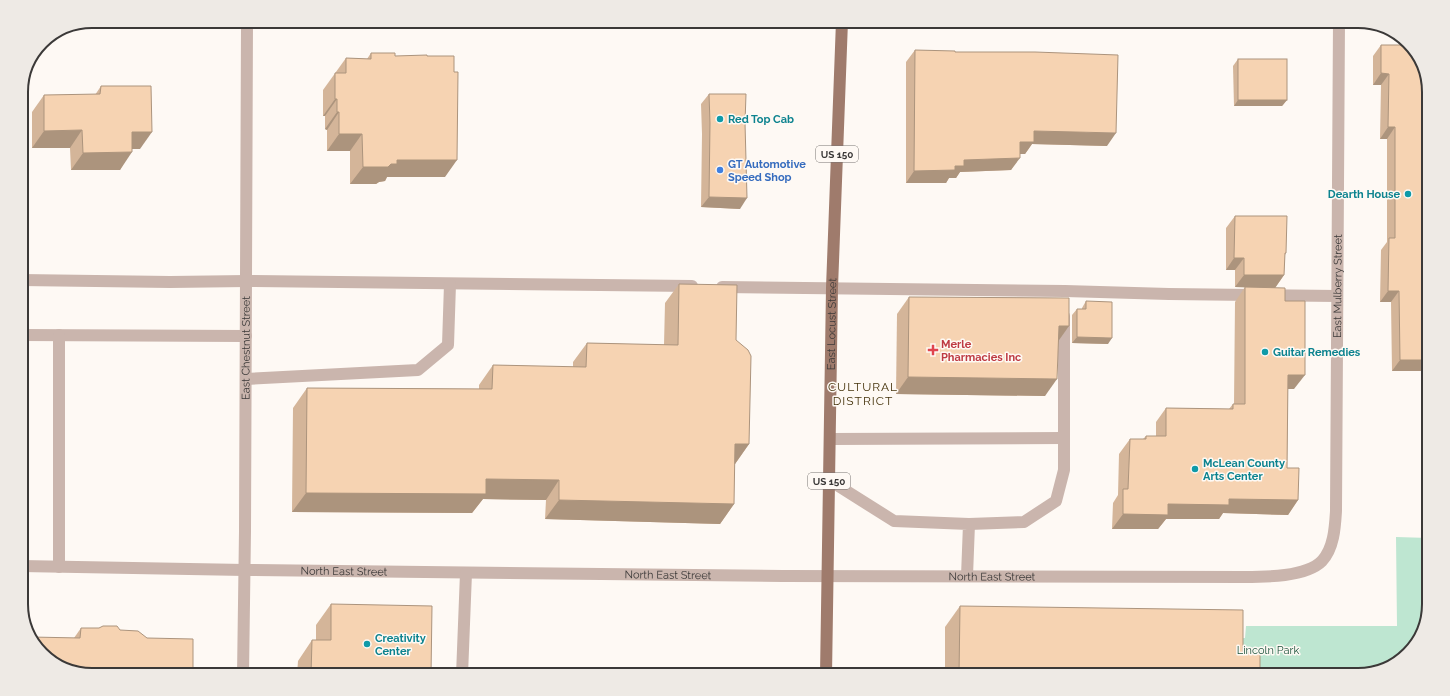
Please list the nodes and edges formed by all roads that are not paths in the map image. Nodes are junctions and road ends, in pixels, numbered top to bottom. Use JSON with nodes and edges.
{"nodes":[{"id":1,"x":247,"y":28,"type":"edge"},
{"id":2,"x":842,"y":28,"type":"edge"},
{"id":3,"x":1339,"y":28,"type":"edge"},
{"id":4,"x":28,"y":280,"type":"edge"},
{"id":5,"x":247,"y":281,"type":"junction"},
{"id":6,"x":450,"y":284,"type":"junction"},
{"id":7,"x":832,"y":288,"type":"junction"},
{"id":8,"x":1064,"y":291,"type":"junction"},
{"id":9,"x":1337,"y":296,"type":"junction"},
{"id":10,"x":28,"y":335,"type":"edge"},
{"id":11,"x":59,"y":336,"type":"junction"},
{"id":12,"x":246,"y":336,"type":"junction"},
{"id":13,"x":246,"y":379,"type":"junction"},
{"id":14,"x":1064,"y":438,"type":"junction"},
{"id":15,"x":830,"y":439,"type":"junction"},
{"id":16,"x":829,"y":480,"type":"junction"},
{"id":17,"x":969,"y":524,"type":"junction"},
{"id":18,"x":28,"y":566,"type":"edge"},
{"id":19,"x":59,"y":567,"type":"junction"},
{"id":20,"x":1313,"y":567,"type":"joint"},
{"id":21,"x":245,"y":570,"type":"junction"},
{"id":22,"x":466,"y":573,"type":"junction"},
{"id":23,"x":827,"y":576,"type":"junction"},
{"id":24,"x":967,"y":576,"type":"junction"},
{"id":25,"x":243,"y":668,"type":"edge"},
{"id":26,"x":462,"y":668,"type":"edge"},
{"id":27,"x":826,"y":668,"type":"edge"}],
"edges":[{"from":1,"to":5,"type":"street","name":"East Chestnut Street"},
{"from":2,"to":7,"type":"main road","name":"East Locust Street","number":"US 150"},
{"from":3,"to":9,"type":"street","name":"East Mulberry Street"},
{"from":4,"to":5,"type":"street"},
{"from":5,"to":6,"type":"street"},
{"from":5,"to":12,"type":"street","name":"East Chestnut Street"},
{"from":6,"to":7,"type":"street"},
{"from":6,"to":13,"type":"street"},
{"from":7,"to":8,"type":"street"},
{"from":7,"to":15,"type":"main road","name":"East Locust Street","number":"US 150"},
{"from":8,"to":9,"type":"street"},
{"from":8,"to":14,"type":"street"},
{"from":9,"to":20,"type":"street","name":"East Mulberry Street"},
{"from":10,"to":11,"type":"street"},
{"from":11,"to":12,"type":"street"},
{"from":11,"to":19,"type":"street"},
{"from":12,"to":13,"type":"street","name":"East Chestnut Street"},
{"from":13,"to":21,"type":"street","name":"East Chestnut Street"},
{"from":14,"to":15,"type":"street"},
{"from":14,"to":17,"type":"street"},
{"from":15,"to":16,"type":"main road","name":"East Locust Street","number":"US 150"},
{"from":16,"to":17,"type":"street"},
{"from":16,"to":23,"type":"main road","name":"East Locust Street","number":"US 150"},
{"from":17,"to":24,"type":"street"},
{"from":18,"to":19,"type":"street","name":"North East Street"},
{"from":19,"to":21,"type":"street","name":"North East Street"},
{"from":20,"to":24,"type":"street","name":"North East Street"},
{"from":21,"to":22,"type":"street","name":"North East Street"},
{"from":21,"to":25,"type":"street","name":"East Chestnut Street"},
{"from":22,"to":23,"type":"street","name":"North East Street"},
{"from":22,"to":26,"type":"street"},
{"from":23,"to":24,"type":"street","name":"North East Street"},
{"from":23,"to":27,"type":"main road","name":"East Locust Street","number":"US 150"}]}
